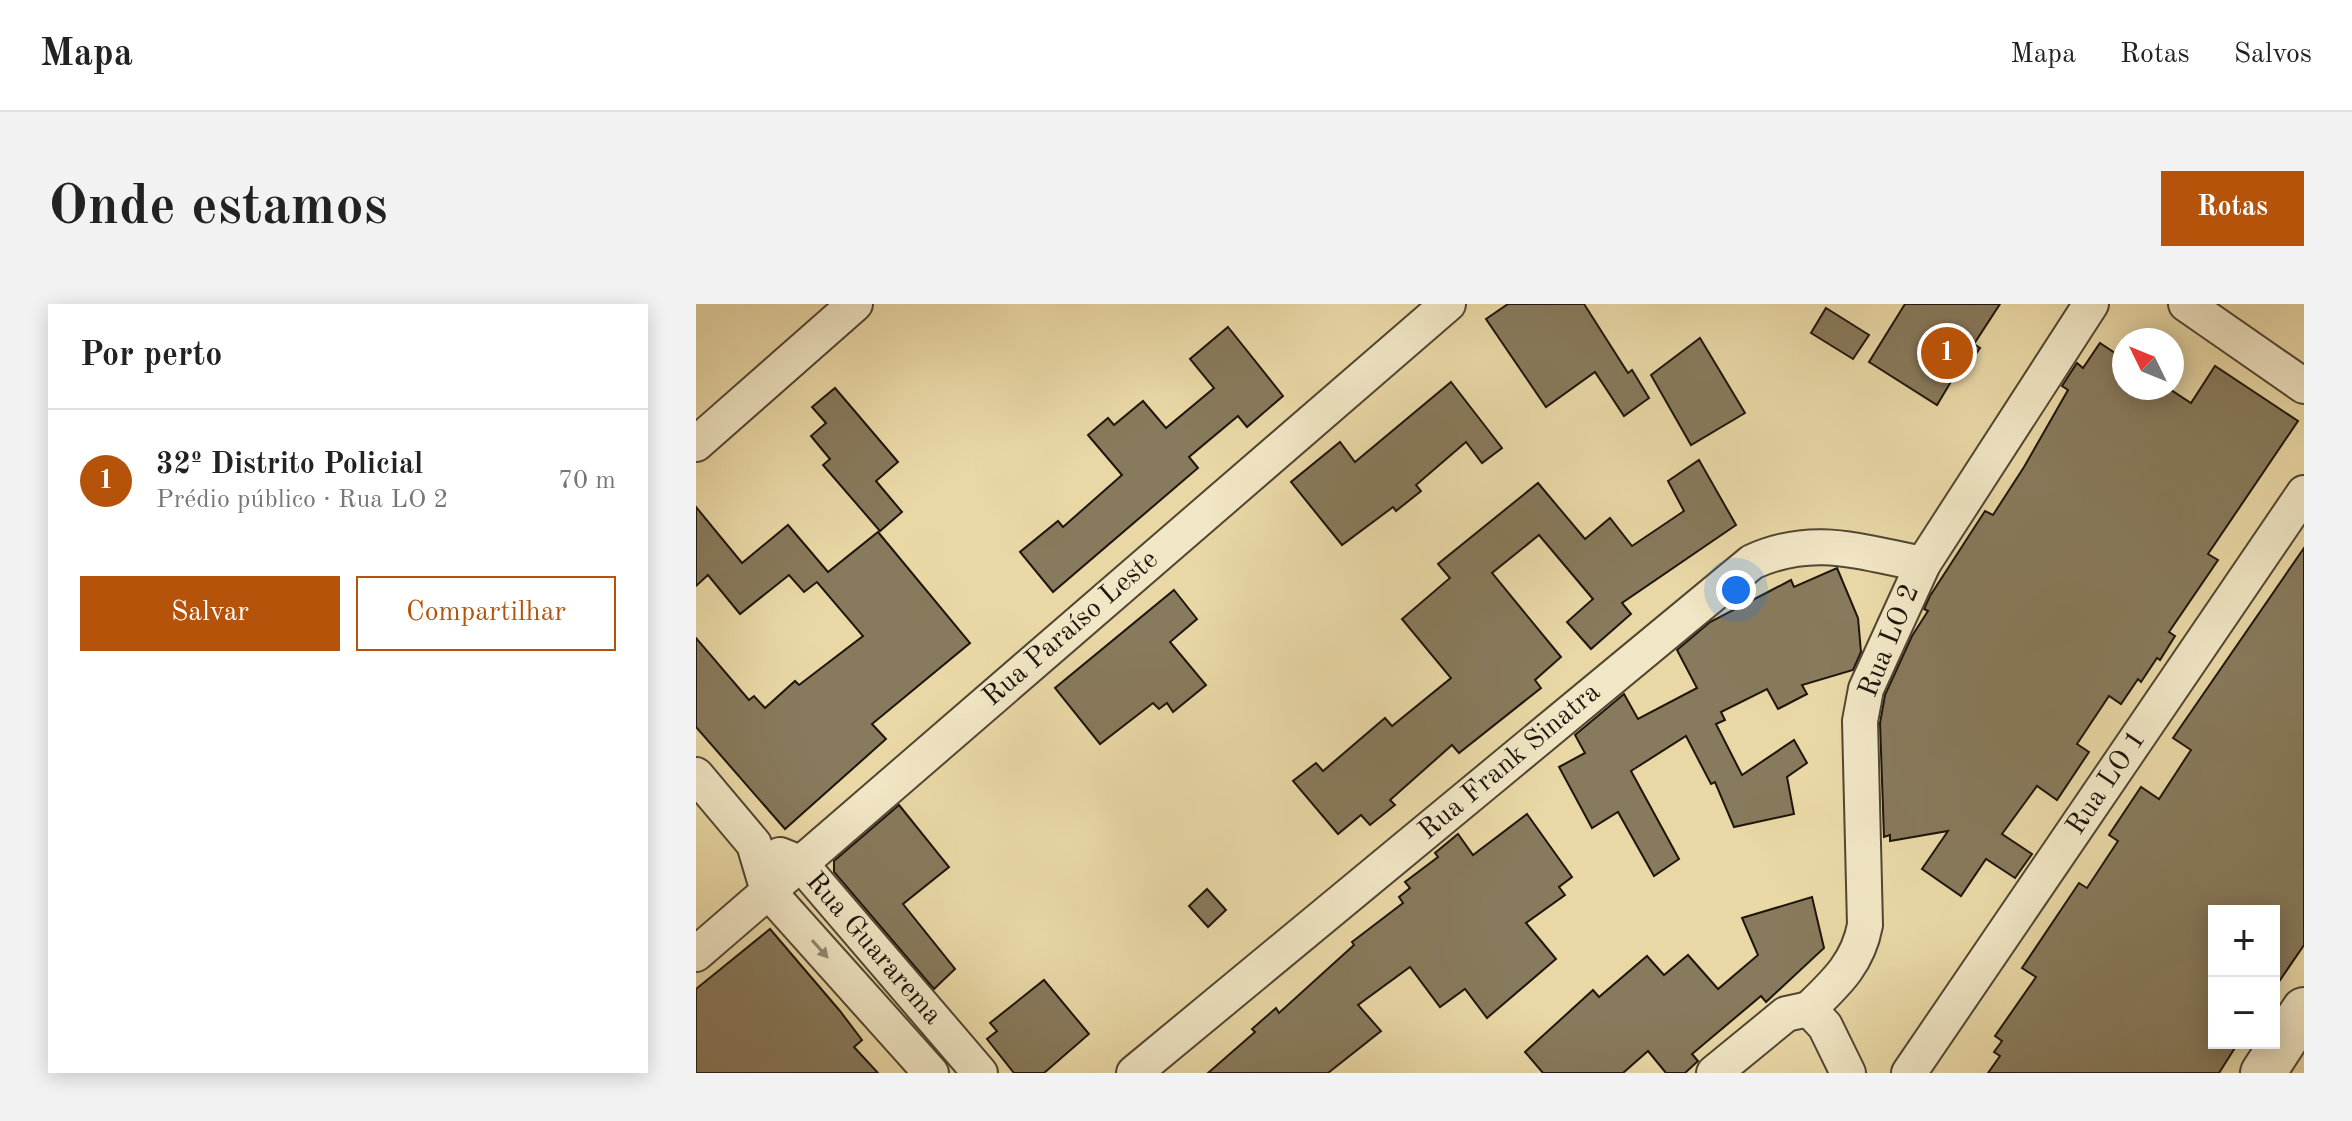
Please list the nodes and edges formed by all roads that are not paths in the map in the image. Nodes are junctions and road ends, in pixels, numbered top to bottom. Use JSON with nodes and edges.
{"nodes":[{"id":1,"x":855,"y":304,"type":"edge"},
{"id":2,"x":1448,"y":304,"type":"edge"},
{"id":3,"x":2091,"y":304,"type":"edge"},
{"id":4,"x":2186,"y":304,"type":"edge"},
{"id":5,"x":2304,"y":386,"type":"edge"},
{"id":6,"x":696,"y":444,"type":"edge"},
{"id":7,"x":2304,"y":493,"type":"edge"},
{"id":8,"x":1923,"y":564,"type":"junction"},
{"id":9,"x":696,"y":775,"type":"edge"},
{"id":10,"x":754,"y":844,"type":"junction"},
{"id":11,"x":800,"y":863,"type":"junction"},
{"id":12,"x":768,"y":891,"type":"junction"},
{"id":13,"x":696,"y":954,"type":"edge"},
{"id":14,"x":1809,"y":1009,"type":"junction"},
{"id":15,"x":2304,"y":1010,"type":"edge"},
{"id":16,"x":931,"y":1073,"type":"edge"},
{"id":17,"x":980,"y":1073,"type":"edge"},
{"id":18,"x":1134,"y":1073,"type":"edge"},
{"id":19,"x":1714,"y":1073,"type":"edge"},
{"id":20,"x":1848,"y":1073,"type":"edge"},
{"id":21,"x":1909,"y":1073,"type":"edge"},
{"id":22,"x":2263,"y":1073,"type":"edge"}],
"edges":[{"from":1,"to":6,"type":"street"},
{"from":2,"to":11,"type":"street","name":"Rua Paraíso Leste"},
{"from":3,"to":8,"type":"street","name":"Rua LO 2"},
{"from":4,"to":5,"type":"street"},
{"from":7,"to":21,"type":"street","name":"Rua LO 1"},
{"from":8,"to":14,"type":"street","name":"Rua LO 2"},
{"from":8,"to":18,"type":"street","name":"Rua Frank Sinatra"},
{"from":9,"to":10,"type":"street","name":"Rua Guararema"},
{"from":10,"to":11,"type":"street","name":"Rua Guararema"},
{"from":10,"to":12,"type":"street","name":"Rua Guararema"},
{"from":11,"to":12,"type":"street","name":"Rua Paraíso Leste"},
{"from":11,"to":17,"type":"street","name":"Rua Guararema"},
{"from":12,"to":13,"type":"street","name":"Rua Paraíso Leste"},
{"from":12,"to":16,"type":"street","name":"Rua Guararema","one_way":true},
{"from":14,"to":19,"type":"street"},
{"from":14,"to":20,"type":"street"},
{"from":15,"to":22,"type":"street"}]}
